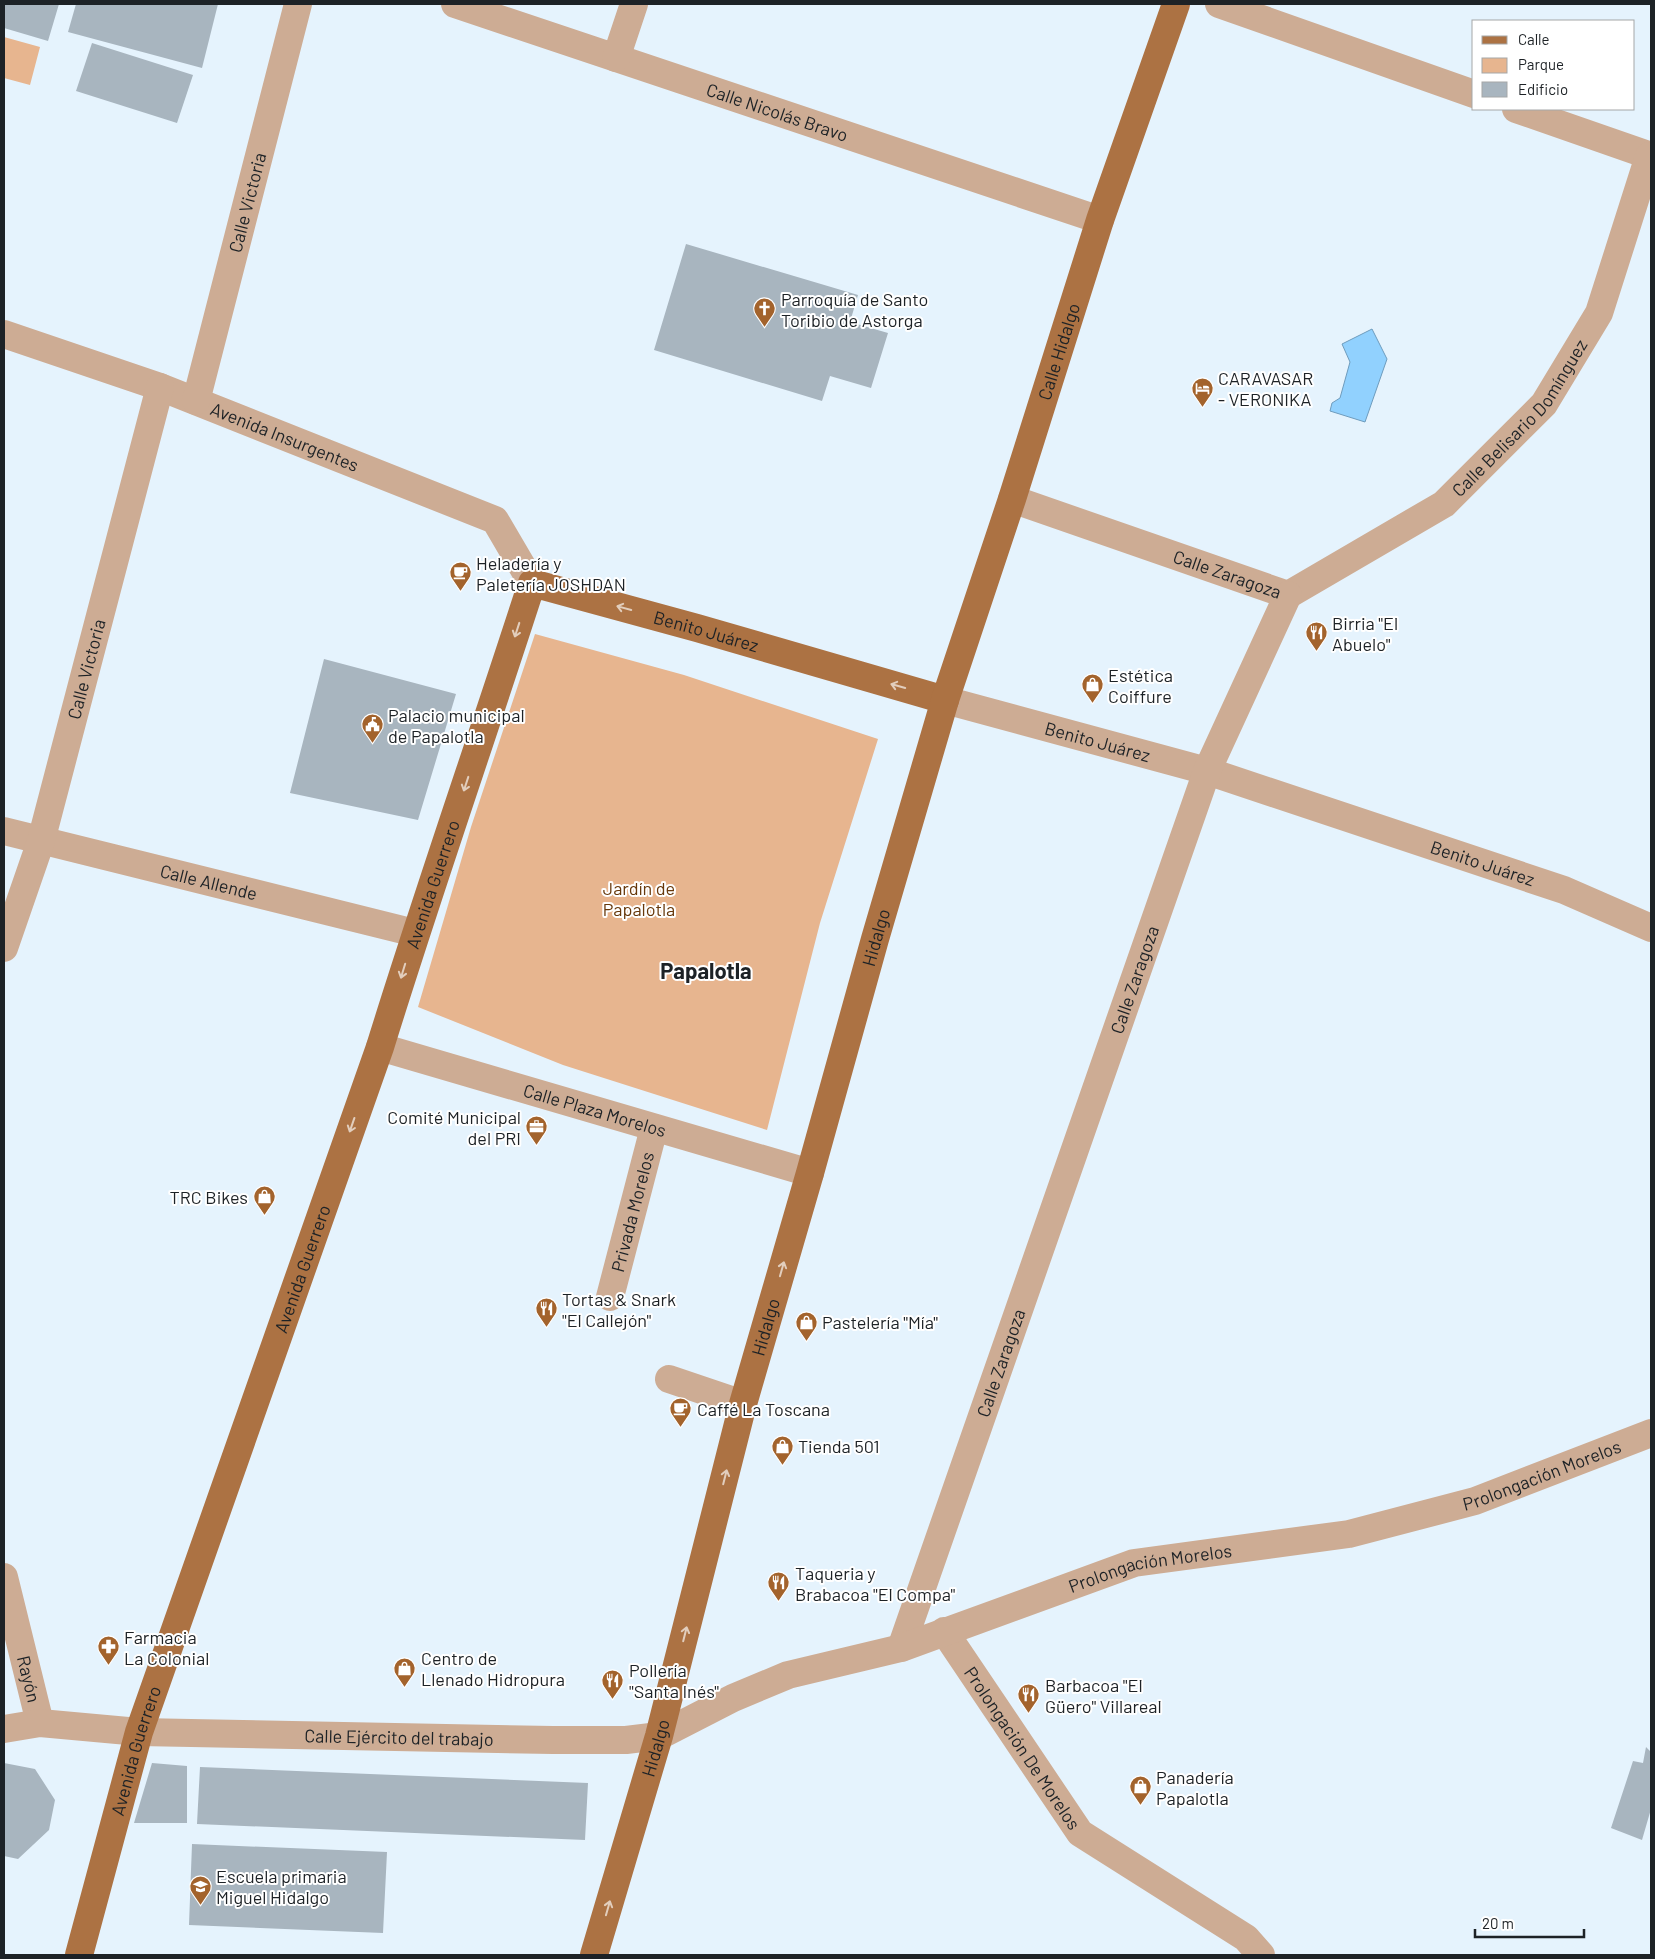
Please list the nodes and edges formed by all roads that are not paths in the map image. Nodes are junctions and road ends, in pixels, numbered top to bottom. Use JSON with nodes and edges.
{"nodes":[{"id":1,"x":298,"y":4,"type":"edge"},
{"id":2,"x":455,"y":4,"type":"edge"},
{"id":3,"x":634,"y":4,"type":"edge"},
{"id":4,"x":1176,"y":4,"type":"edge"},
{"id":5,"x":1219,"y":4,"type":"edge"},
{"id":6,"x":616,"y":58,"type":"junction"},
{"id":7,"x":1472,"y":93,"type":"edge"},
{"id":8,"x":1519,"y":110,"type":"edge"},
{"id":9,"x":1650,"y":156,"type":"edge"},
{"id":10,"x":1100,"y":220,"type":"junction"},
{"id":11,"x":4,"y":334,"type":"edge"},
{"id":12,"x":160,"y":387,"type":"junction"},
{"id":13,"x":196,"y":401,"type":"junction"},
{"id":14,"x":1012,"y":499,"type":"junction"},
{"id":15,"x":532,"y":583,"type":"junction"},
{"id":16,"x":1288,"y":595,"type":"junction"},
{"id":17,"x":945,"y":700,"type":"junction"},
{"id":18,"x":1207,"y":771,"type":"junction"},
{"id":19,"x":4,"y":831,"type":"edge"},
{"id":20,"x":42,"y":841,"type":"junction"},
{"id":21,"x":1651,"y":928,"type":"edge"},
{"id":22,"x":415,"y":933,"type":"junction"},
{"id":23,"x":4,"y":948,"type":"edge"},
{"id":24,"x":380,"y":1047,"type":"junction"},
{"id":25,"x":654,"y":1128,"type":"junction"},
{"id":26,"x":810,"y":1173,"type":"junction"},
{"id":27,"x":610,"y":1297,"type":"dead end"},
{"id":28,"x":669,"y":1379,"type":"dead end"},
{"id":29,"x":743,"y":1404,"type":"junction"},
{"id":30,"x":1651,"y":1433,"type":"edge"},
{"id":31,"x":4,"y":1577,"type":"edge"},
{"id":32,"x":944,"y":1631,"type":"junction"},
{"id":33,"x":901,"y":1648,"type":"junction"},
{"id":34,"x":40,"y":1724,"type":"junction"},
{"id":35,"x":4,"y":1729,"type":"edge"},
{"id":36,"x":139,"y":1732,"type":"junction"},
{"id":37,"x":659,"y":1736,"type":"junction"},
{"id":38,"x":79,"y":1955,"type":"edge"},
{"id":39,"x":594,"y":1955,"type":"edge"},
{"id":40,"x":1261,"y":1955,"type":"edge"}],
"edges":[{"from":1,"to":13,"type":"street","name":"Calle Victoria"},
{"from":2,"to":6,"type":"street","name":"Calle Nicolás Bravo"},
{"from":3,"to":6,"type":"street"},
{"from":4,"to":10,"type":"main road","name":"Calle Hidalgo"},
{"from":5,"to":7,"type":"street"},
{"from":6,"to":10,"type":"street","name":"Calle Nicolás Bravo"},
{"from":8,"to":9,"type":"street","name":"Calle Belisario Domínguez"},
{"from":9,"to":16,"type":"street","name":"Calle Belisario Domínguez"},
{"from":10,"to":14,"type":"main road","name":"Calle Hidalgo"},
{"from":11,"to":12,"type":"street","name":"Avenida Insurgentes"},
{"from":12,"to":13,"type":"street","name":"Avenida Insurgentes"},
{"from":12,"to":20,"type":"street","name":"Calle Victoria"},
{"from":13,"to":15,"type":"street","name":"Avenida Insurgentes"},
{"from":14,"to":16,"type":"street","name":"Calle Zaragoza"},
{"from":14,"to":17,"type":"main road","name":"Calle Hidalgo"},
{"from":17,"to":15,"type":"main road","name":"Benito Juárez","one_way":true},
{"from":15,"to":22,"type":"main road","name":"Avenida Guerrero","one_way":true},
{"from":16,"to":18,"type":"street","name":"Calle Zaragoza"},
{"from":17,"to":18,"type":"street","name":"Benito Juárez"},
{"from":17,"to":26,"type":"main road","name":"Hidalgo"},
{"from":18,"to":21,"type":"street","name":"Benito Juárez"},
{"from":18,"to":33,"type":"street","name":"Calle Zaragoza"},
{"from":19,"to":20,"type":"street","name":"Calle Allende"},
{"from":20,"to":22,"type":"street","name":"Calle Allende"},
{"from":20,"to":23,"type":"street","name":"Calle Victoria"},
{"from":22,"to":24,"type":"main road","name":"Avenida Guerrero","one_way":true},
{"from":24,"to":25,"type":"street","name":"Calle Plaza Morelos"},
{"from":24,"to":36,"type":"main road","name":"Avenida Guerrero","one_way":true},
{"from":25,"to":26,"type":"street","name":"Calle Plaza Morelos"},
{"from":25,"to":27,"type":"street","name":"Privada Morelos"},
{"from":29,"to":26,"type":"main road","name":"Hidalgo","one_way":true},
{"from":28,"to":29,"type":"street"},
{"from":37,"to":29,"type":"main road","name":"Hidalgo","one_way":true},
{"from":30,"to":32,"type":"street","name":"Prolongación Morelos"},
{"from":31,"to":34,"type":"street","name":"Rayón"},
{"from":32,"to":33,"type":"street","name":"Prolongación Morelos"},
{"from":32,"to":40,"type":"street","name":"Prolongación De Morelos"},
{"from":33,"to":37,"type":"street","name":"Prolongación Morelos"},
{"from":34,"to":35,"type":"street","name":"Calle Ejército del trabajo"},
{"from":34,"to":36,"type":"street","name":"Calle Ejército del trabajo"},
{"from":36,"to":37,"type":"street","name":"Calle Ejército del trabajo"},
{"from":36,"to":38,"type":"main road","name":"Avenida Guerrero"},
{"from":39,"to":37,"type":"main road","name":"Hidalgo","one_way":true}]}
